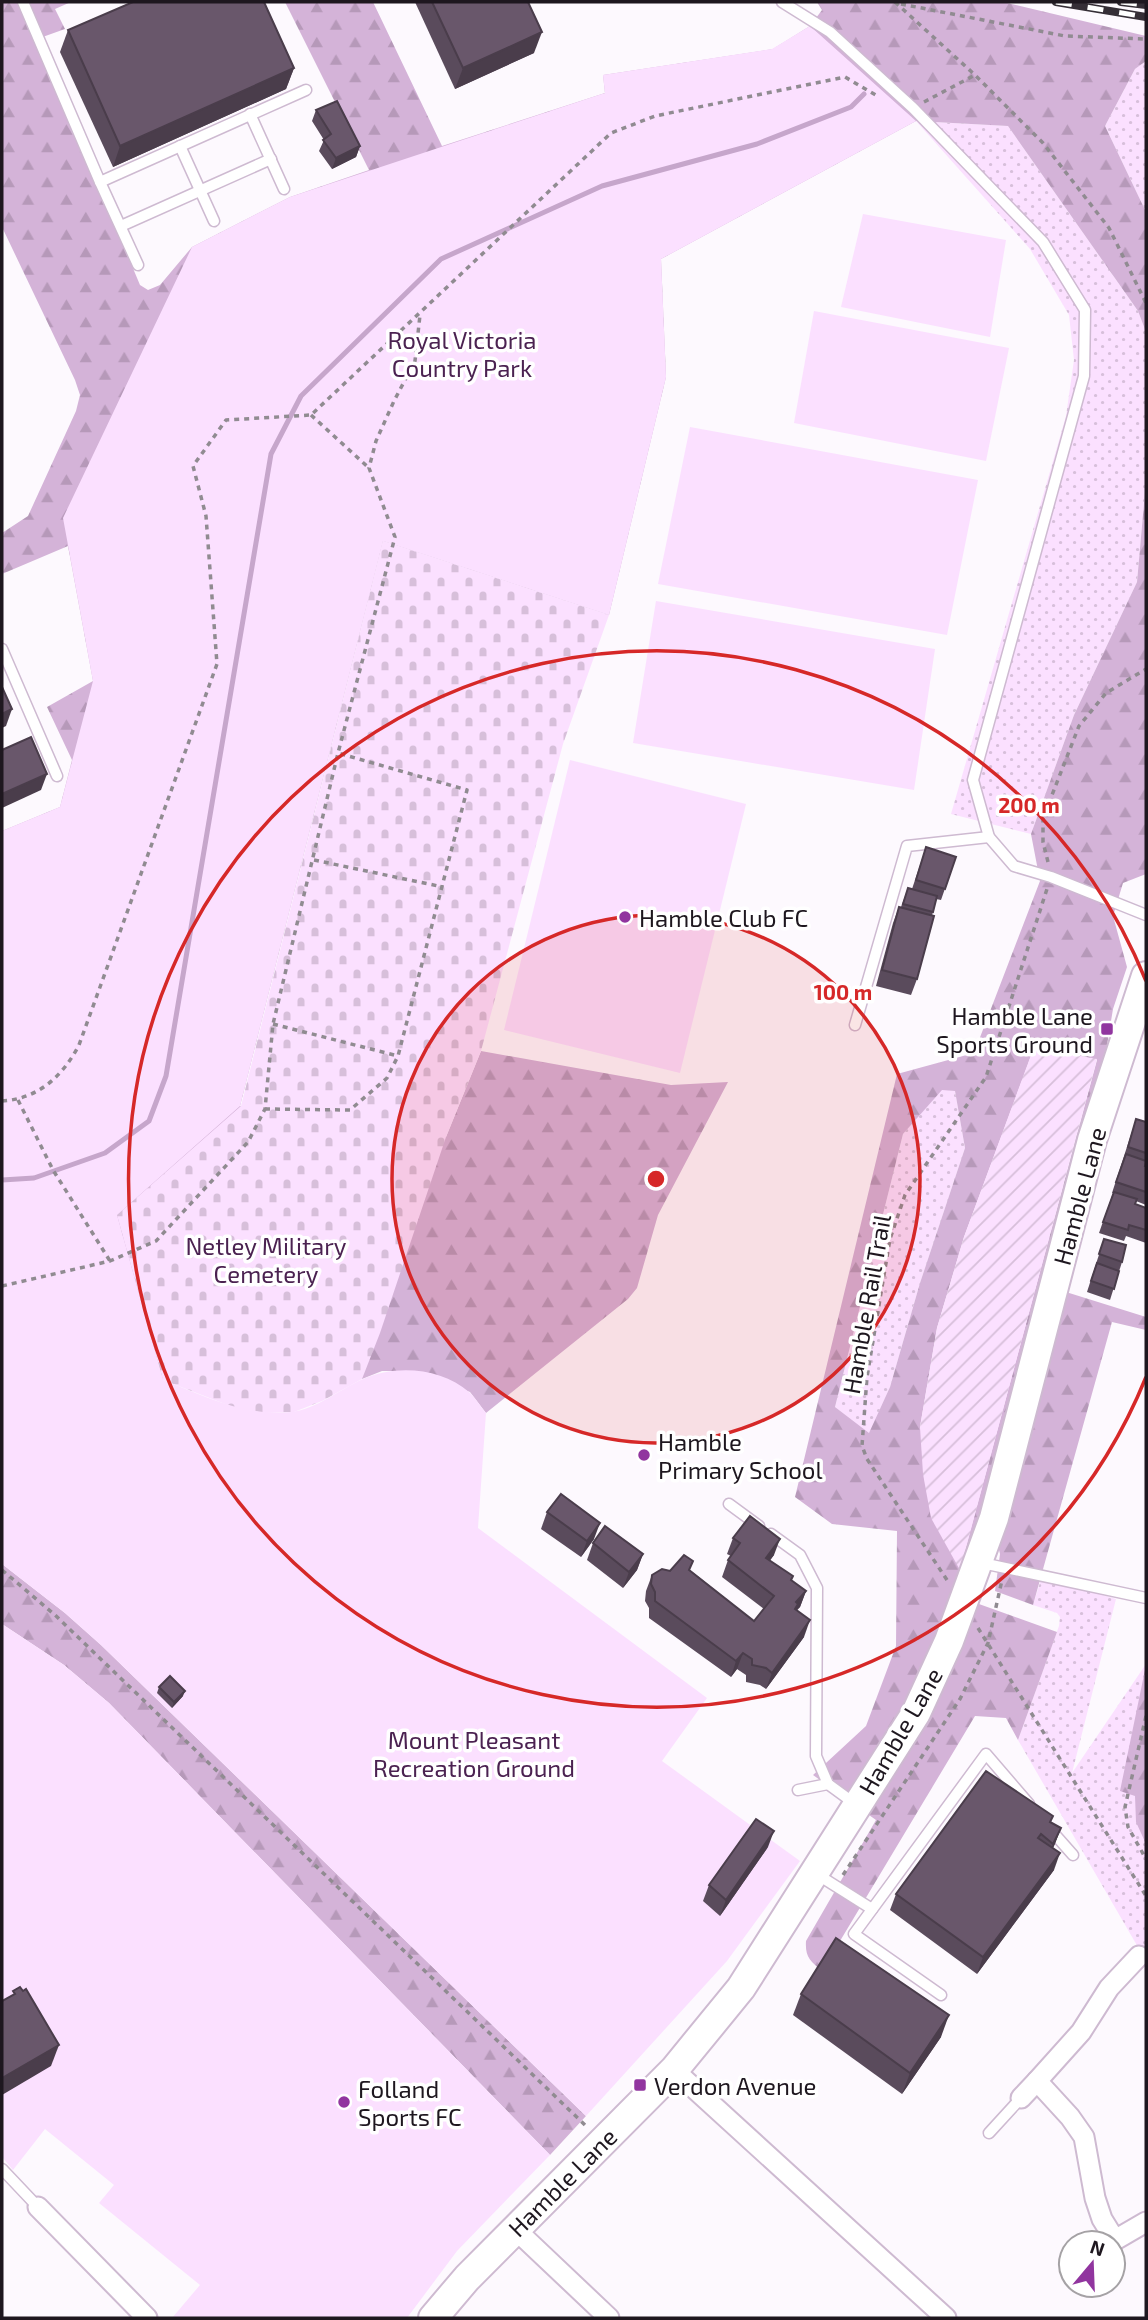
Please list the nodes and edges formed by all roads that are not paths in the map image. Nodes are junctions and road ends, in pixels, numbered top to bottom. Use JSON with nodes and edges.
{"nodes":[{"id":1,"x":23,"y":2,"type":"edge"},
{"id":2,"x":782,"y":2,"type":"edge"},
{"id":3,"x":306,"y":90,"type":"dead end"},
{"id":4,"x":250,"y":114,"type":"junction"},
{"id":5,"x":180,"y":146,"type":"junction"},
{"id":6,"x":271,"y":159,"type":"junction"},
{"id":7,"x":100,"y":182,"type":"junction"},
{"id":8,"x":284,"y":189,"type":"dead end"},
{"id":9,"x":201,"y":191,"type":"junction"},
{"id":10,"x":214,"y":221,"type":"dead end"},
{"id":11,"x":121,"y":226,"type":"junction"},
{"id":12,"x":138,"y":265,"type":"dead end"},
{"id":13,"x":2,"y":649,"type":"edge"},
{"id":14,"x":57,"y":776,"type":"dead end"},
{"id":15,"x":989,"y":837,"type":"junction"},
{"id":16,"x":1146,"y":915,"type":"edge"},
{"id":17,"x":1146,"y":976,"type":"edge"},
{"id":18,"x":855,"y":1025,"type":"dead end"},
{"id":19,"x":729,"y":1504,"type":"dead end"},
{"id":20,"x":978,"y":1562,"type":"junction"},
{"id":21,"x":1146,"y":1598,"type":"edge"},
{"id":22,"x":828,"y":1784,"type":"junction"},
{"id":23,"x":798,"y":1790,"type":"dead end"},
{"id":24,"x":858,"y":1805,"type":"junction"},
{"id":25,"x":1038,"y":1815,"type":"edge"},
{"id":26,"x":1047,"y":1825,"type":"edge"},
{"id":27,"x":1073,"y":1855,"type":"dead end"},
{"id":28,"x":815,"y":1872,"type":"junction"},
{"id":29,"x":872,"y":1909,"type":"junction"},
{"id":30,"x":1139,"y":1956,"type":"dead end"},
{"id":31,"x":941,"y":1995,"type":"dead end"},
{"id":32,"x":674,"y":2070,"type":"junction"},
{"id":33,"x":1037,"y":2081,"type":"junction"},
{"id":34,"x":1021,"y":2098,"type":"joint"},
{"id":35,"x":989,"y":2133,"type":"dead end"},
{"id":36,"x":2,"y":2169,"type":"edge"},
{"id":37,"x":38,"y":2207,"type":"joint"},
{"id":38,"x":1146,"y":2222,"type":"edge"},
{"id":39,"x":515,"y":2229,"type":"junction"},
{"id":40,"x":1106,"y":2229,"type":"edge"},
{"id":41,"x":1127,"y":2232,"type":"edge"},
{"id":42,"x":147,"y":2318,"type":"edge"},
{"id":43,"x":433,"y":2318,"type":"edge"},
{"id":44,"x":609,"y":2318,"type":"edge"},
{"id":45,"x":946,"y":2318,"type":"edge"}],
"edges":[{"from":1,"to":7,"type":"lane"},
{"from":2,"to":15,"type":"lane"},
{"from":3,"to":4,"type":"lane"},
{"from":4,"to":5,"type":"lane"},
{"from":4,"to":6,"type":"lane"},
{"from":5,"to":7,"type":"lane"},
{"from":5,"to":9,"type":"lane"},
{"from":6,"to":8,"type":"lane"},
{"from":6,"to":9,"type":"lane"},
{"from":7,"to":11,"type":"lane"},
{"from":9,"to":10,"type":"lane"},
{"from":9,"to":11,"type":"lane"},
{"from":11,"to":12,"type":"lane"},
{"from":13,"to":14,"type":"lane"},
{"from":15,"to":16,"type":"lane"},
{"from":15,"to":18,"type":"lane"},
{"from":17,"to":20,"type":"main road","name":"Hamble Lane"},
{"from":19,"to":22,"type":"lane"},
{"from":20,"to":21,"type":"lane"},
{"from":20,"to":24,"type":"main road","name":"Hamble Lane"},
{"from":22,"to":23,"type":"lane"},
{"from":22,"to":24,"type":"lane"},
{"from":24,"to":28,"type":"main road","name":"Hamble Lane"},
{"from":25,"to":29,"type":"lane"},
{"from":26,"to":27,"type":"lane"},
{"from":28,"to":29,"type":"lane"},
{"from":28,"to":32,"type":"main road","name":"Hamble Lane"},
{"from":29,"to":31,"type":"lane"},
{"from":30,"to":33,"type":"street"},
{"from":32,"to":39,"type":"main road","name":"Hamble Lane"},
{"from":32,"to":45,"type":"street"},
{"from":33,"to":34,"type":"street"},
{"from":33,"to":40,"type":"street"},
{"from":34,"to":35,"type":"lane"},
{"from":36,"to":37,"type":"lane"},
{"from":37,"to":42,"type":"street"},
{"from":38,"to":41,"type":"street"},
{"from":39,"to":43,"type":"main road","name":"Hamble Lane"},
{"from":39,"to":44,"type":"street"}]}
